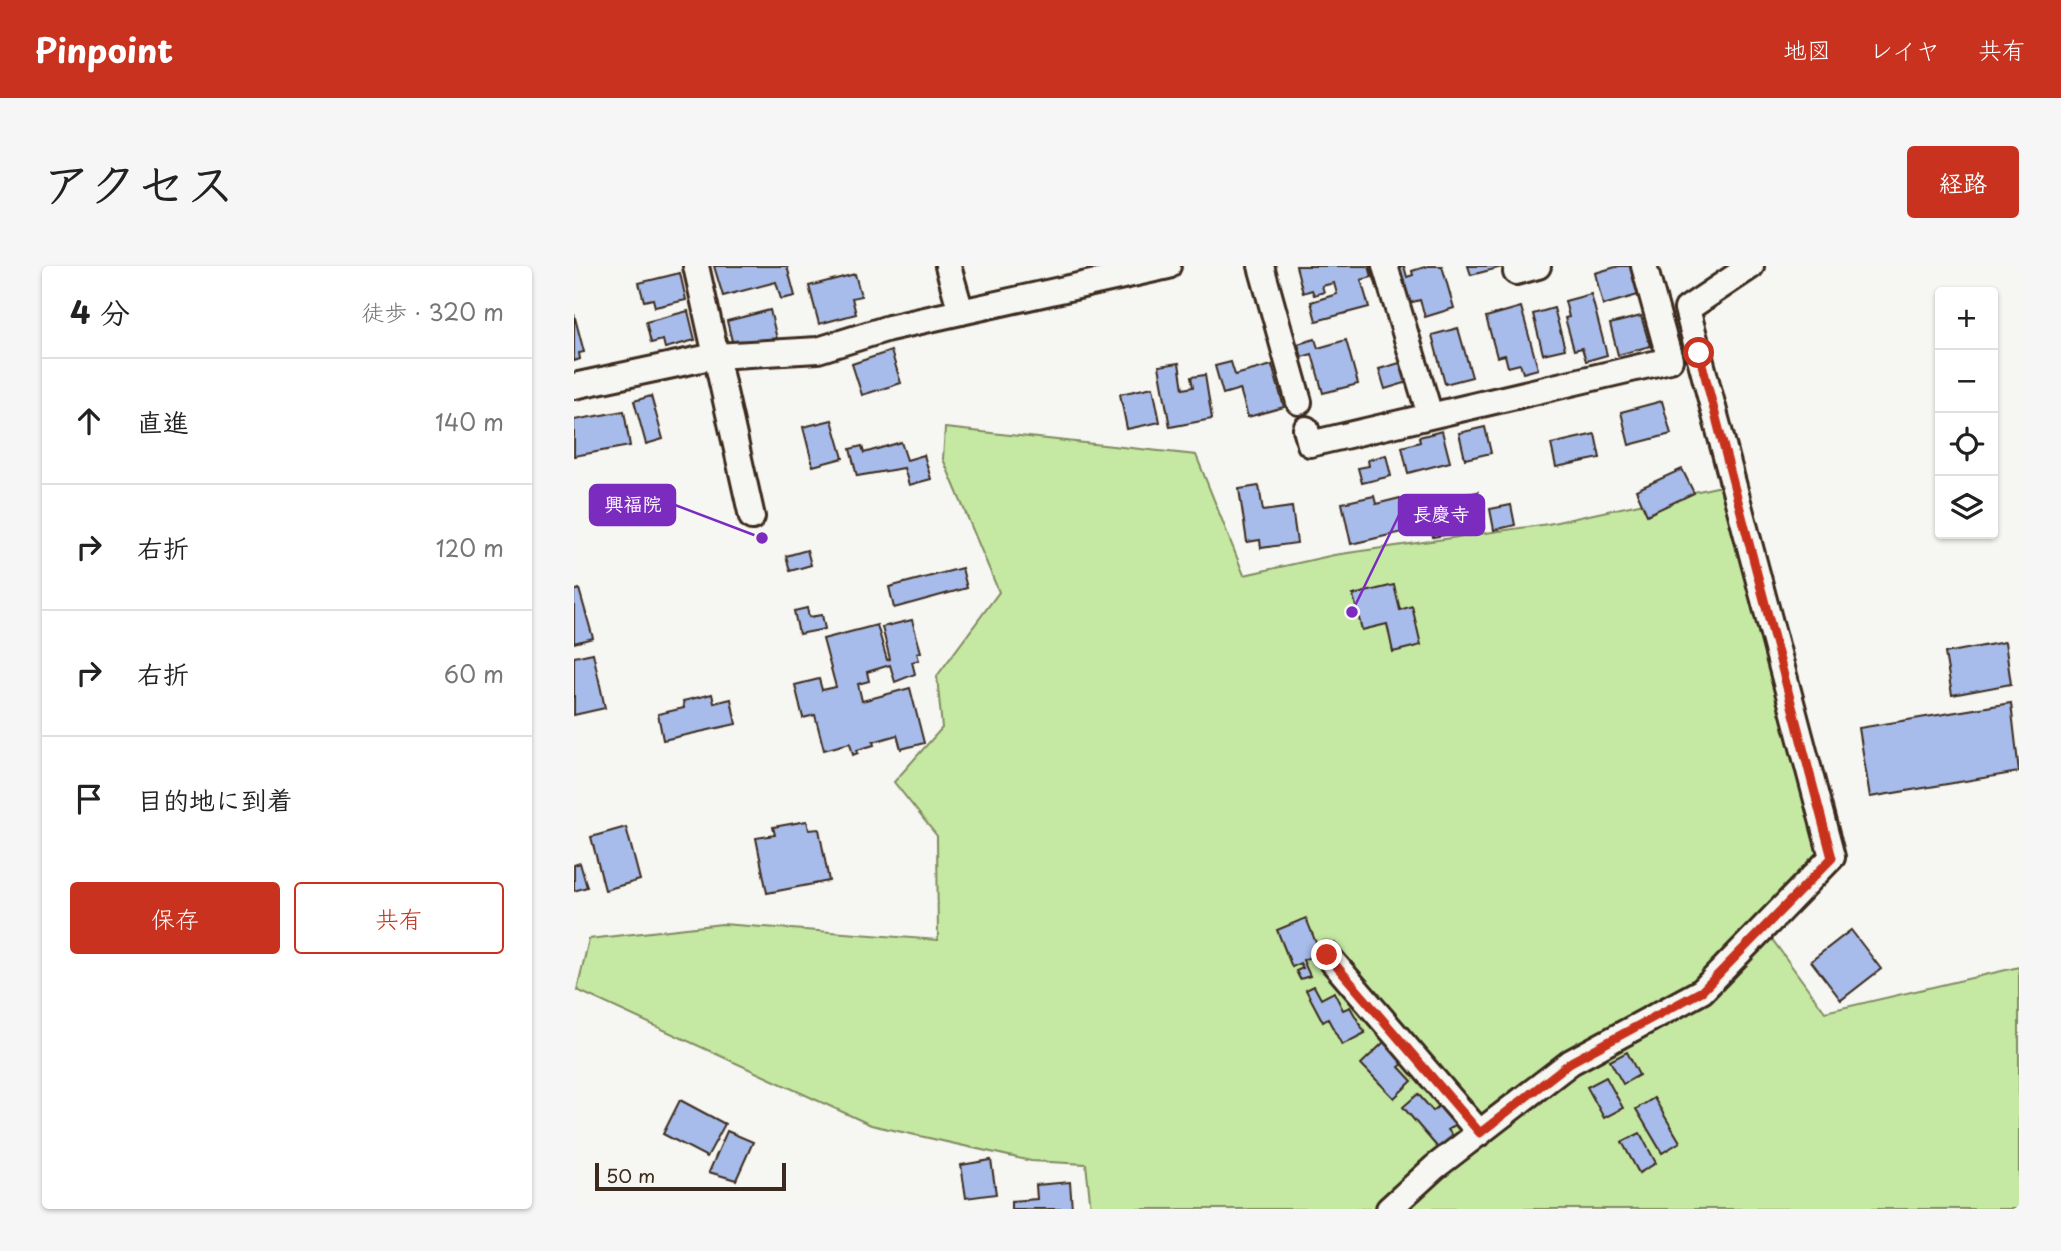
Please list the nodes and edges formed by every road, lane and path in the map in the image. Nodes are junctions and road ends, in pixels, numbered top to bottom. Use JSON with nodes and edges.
{"nodes":[{"id":1,"x":696,"y":266,"type":"edge"},
{"id":2,"x":948,"y":266,"type":"edge"},
{"id":3,"x":1168,"y":266,"type":"edge"},
{"id":4,"x":1261,"y":266,"type":"edge"},
{"id":5,"x":1385,"y":266,"type":"edge"},
{"id":6,"x":1644,"y":266,"type":"edge"},
{"id":7,"x":1751,"y":266,"type":"edge"},
{"id":8,"x":1104,"y":273,"type":"edge"},
{"id":9,"x":961,"y":312,"type":"junction"},
{"id":10,"x":1699,"y":353,"type":"junction"},
{"id":11,"x":715,"y":356,"type":"junction"},
{"id":12,"x":1670,"y":360,"type":"junction"},
{"id":13,"x":574,"y":386,"type":"edge"},
{"id":14,"x":1299,"y":402,"type":"dead end"},
{"id":15,"x":1430,"y":415,"type":"junction"},
{"id":16,"x":1306,"y":429,"type":"dead end"},
{"id":17,"x":752,"y":517,"type":"dead end"},
{"id":18,"x":1327,"y":955,"type":"dead end"},
{"id":19,"x":1480,"y":1133,"type":"junction"},
{"id":20,"x":1389,"y":1209,"type":"edge"}],
"edges":[{"from":1,"to":11,"type":"street"},
{"from":2,"to":9,"type":"street"},
{"from":3,"to":8,"type":"street"},
{"from":4,"to":14,"type":"street"},
{"from":5,"to":15,"type":"street"},
{"from":6,"to":12,"type":"street"},
{"from":7,"to":10,"type":"street"},
{"from":8,"to":9,"type":"street"},
{"from":9,"to":11,"type":"street"},
{"from":10,"to":12,"type":"street"},
{"from":10,"to":19,"type":"street"},
{"from":11,"to":13,"type":"street"},
{"from":11,"to":17,"type":"street"},
{"from":12,"to":15,"type":"street"},
{"from":15,"to":16,"type":"street"},
{"from":18,"to":19,"type":"street"},
{"from":19,"to":20,"type":"street"}]}
